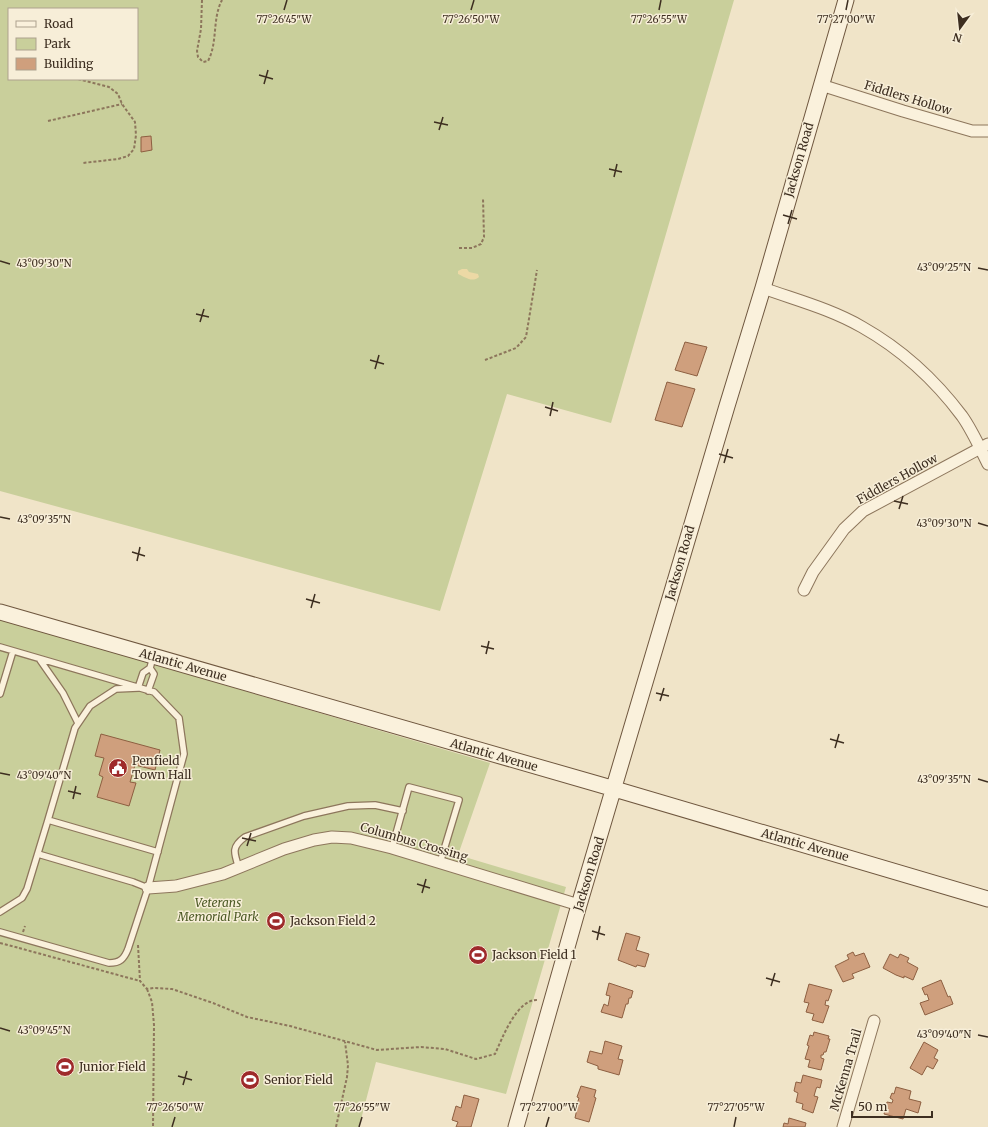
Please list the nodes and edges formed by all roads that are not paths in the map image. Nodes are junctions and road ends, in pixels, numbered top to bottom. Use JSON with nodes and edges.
{"nodes":[{"id":1,"x":846,"y":0,"type":"edge"},
{"id":2,"x":821,"y":85,"type":"junction"},
{"id":3,"x":988,"y":131,"type":"edge"},
{"id":4,"x":763,"y":288,"type":"junction"},
{"id":5,"x":984,"y":446,"type":"edge"},
{"id":6,"x":988,"y":464,"type":"edge"},
{"id":7,"x":804,"y":590,"type":"dead end"},
{"id":8,"x":0,"y":612,"type":"edge"},
{"id":9,"x":0,"y":647,"type":"edge"},
{"id":10,"x":12,"y":651,"type":"junction"},
{"id":11,"x":40,"y":660,"type":"junction"},
{"id":12,"x":151,"y":663,"type":"junction"},
{"id":13,"x":138,"y":688,"type":"junction"},
{"id":14,"x":148,"y":691,"type":"junction"},
{"id":15,"x":0,"y":694,"type":"edge"},
{"id":16,"x":78,"y":723,"type":"junction"},
{"id":17,"x":614,"y":789,"type":"junction"},
{"id":18,"x":403,"y":811,"type":"junction"},
{"id":19,"x":48,"y":820,"type":"junction"},
{"id":20,"x":392,"y":848,"type":"junction"},
{"id":21,"x":158,"y":852,"type":"junction"},
{"id":22,"x":38,"y":854,"type":"junction"},
{"id":23,"x":440,"y":863,"type":"junction"},
{"id":24,"x":239,"y":868,"type":"junction"},
{"id":25,"x":148,"y":888,"type":"junction"},
{"id":26,"x":988,"y":898,"type":"edge"},
{"id":27,"x":579,"y":905,"type":"junction"},
{"id":28,"x":0,"y":912,"type":"edge"},
{"id":29,"x":0,"y":932,"type":"edge"},
{"id":30,"x":874,"y":1021,"type":"dead end"},
{"id":31,"x":516,"y":1127,"type":"edge"},
{"id":32,"x":843,"y":1127,"type":"edge"}],
"edges":[{"from":1,"to":2,"type":"street","name":"Jackson Road"},
{"from":2,"to":3,"type":"street","name":"Fiddlers Hollow"},
{"from":2,"to":4,"type":"street","name":"Jackson Road"},
{"from":4,"to":5,"type":"street"},
{"from":4,"to":17,"type":"street","name":"Jackson Road"},
{"from":5,"to":6,"type":"street"},
{"from":5,"to":7,"type":"street","name":"Fiddlers Hollow"},
{"from":8,"to":12,"type":"street","name":"Atlantic Avenue"},
{"from":9,"to":10,"type":"lane"},
{"from":10,"to":11,"type":"lane"},
{"from":10,"to":15,"type":"lane"},
{"from":11,"to":13,"type":"lane"},
{"from":11,"to":16,"type":"lane"},
{"from":12,"to":13,"type":"lane"},
{"from":12,"to":14,"type":"lane"},
{"from":12,"to":17,"type":"street","name":"Atlantic Avenue"},
{"from":13,"to":14,"type":"lane"},
{"from":13,"to":16,"type":"lane"},
{"from":14,"to":21,"type":"lane"},
{"from":16,"to":19,"type":"lane"},
{"from":17,"to":26,"type":"street","name":"Atlantic Avenue"},
{"from":17,"to":27,"type":"street","name":"Jackson Road"},
{"from":18,"to":20,"type":"lane"},
{"from":18,"to":23,"type":"lane"},
{"from":18,"to":24,"type":"lane"},
{"from":19,"to":21,"type":"lane"},
{"from":19,"to":22,"type":"lane"},
{"from":20,"to":23,"type":"street","name":"Columbus Crossing"},
{"from":20,"to":24,"type":"street","name":"Columbus Crossing"},
{"from":21,"to":25,"type":"lane"},
{"from":22,"to":25,"type":"lane"},
{"from":22,"to":28,"type":"lane"},
{"from":23,"to":27,"type":"street","name":"Columbus Crossing"},
{"from":24,"to":25,"type":"street","name":"Columbus Crossing"},
{"from":25,"to":29,"type":"lane"},
{"from":27,"to":31,"type":"street","name":"Jackson Road"},
{"from":30,"to":32,"type":"street","name":"McKenna Trail"}]}
